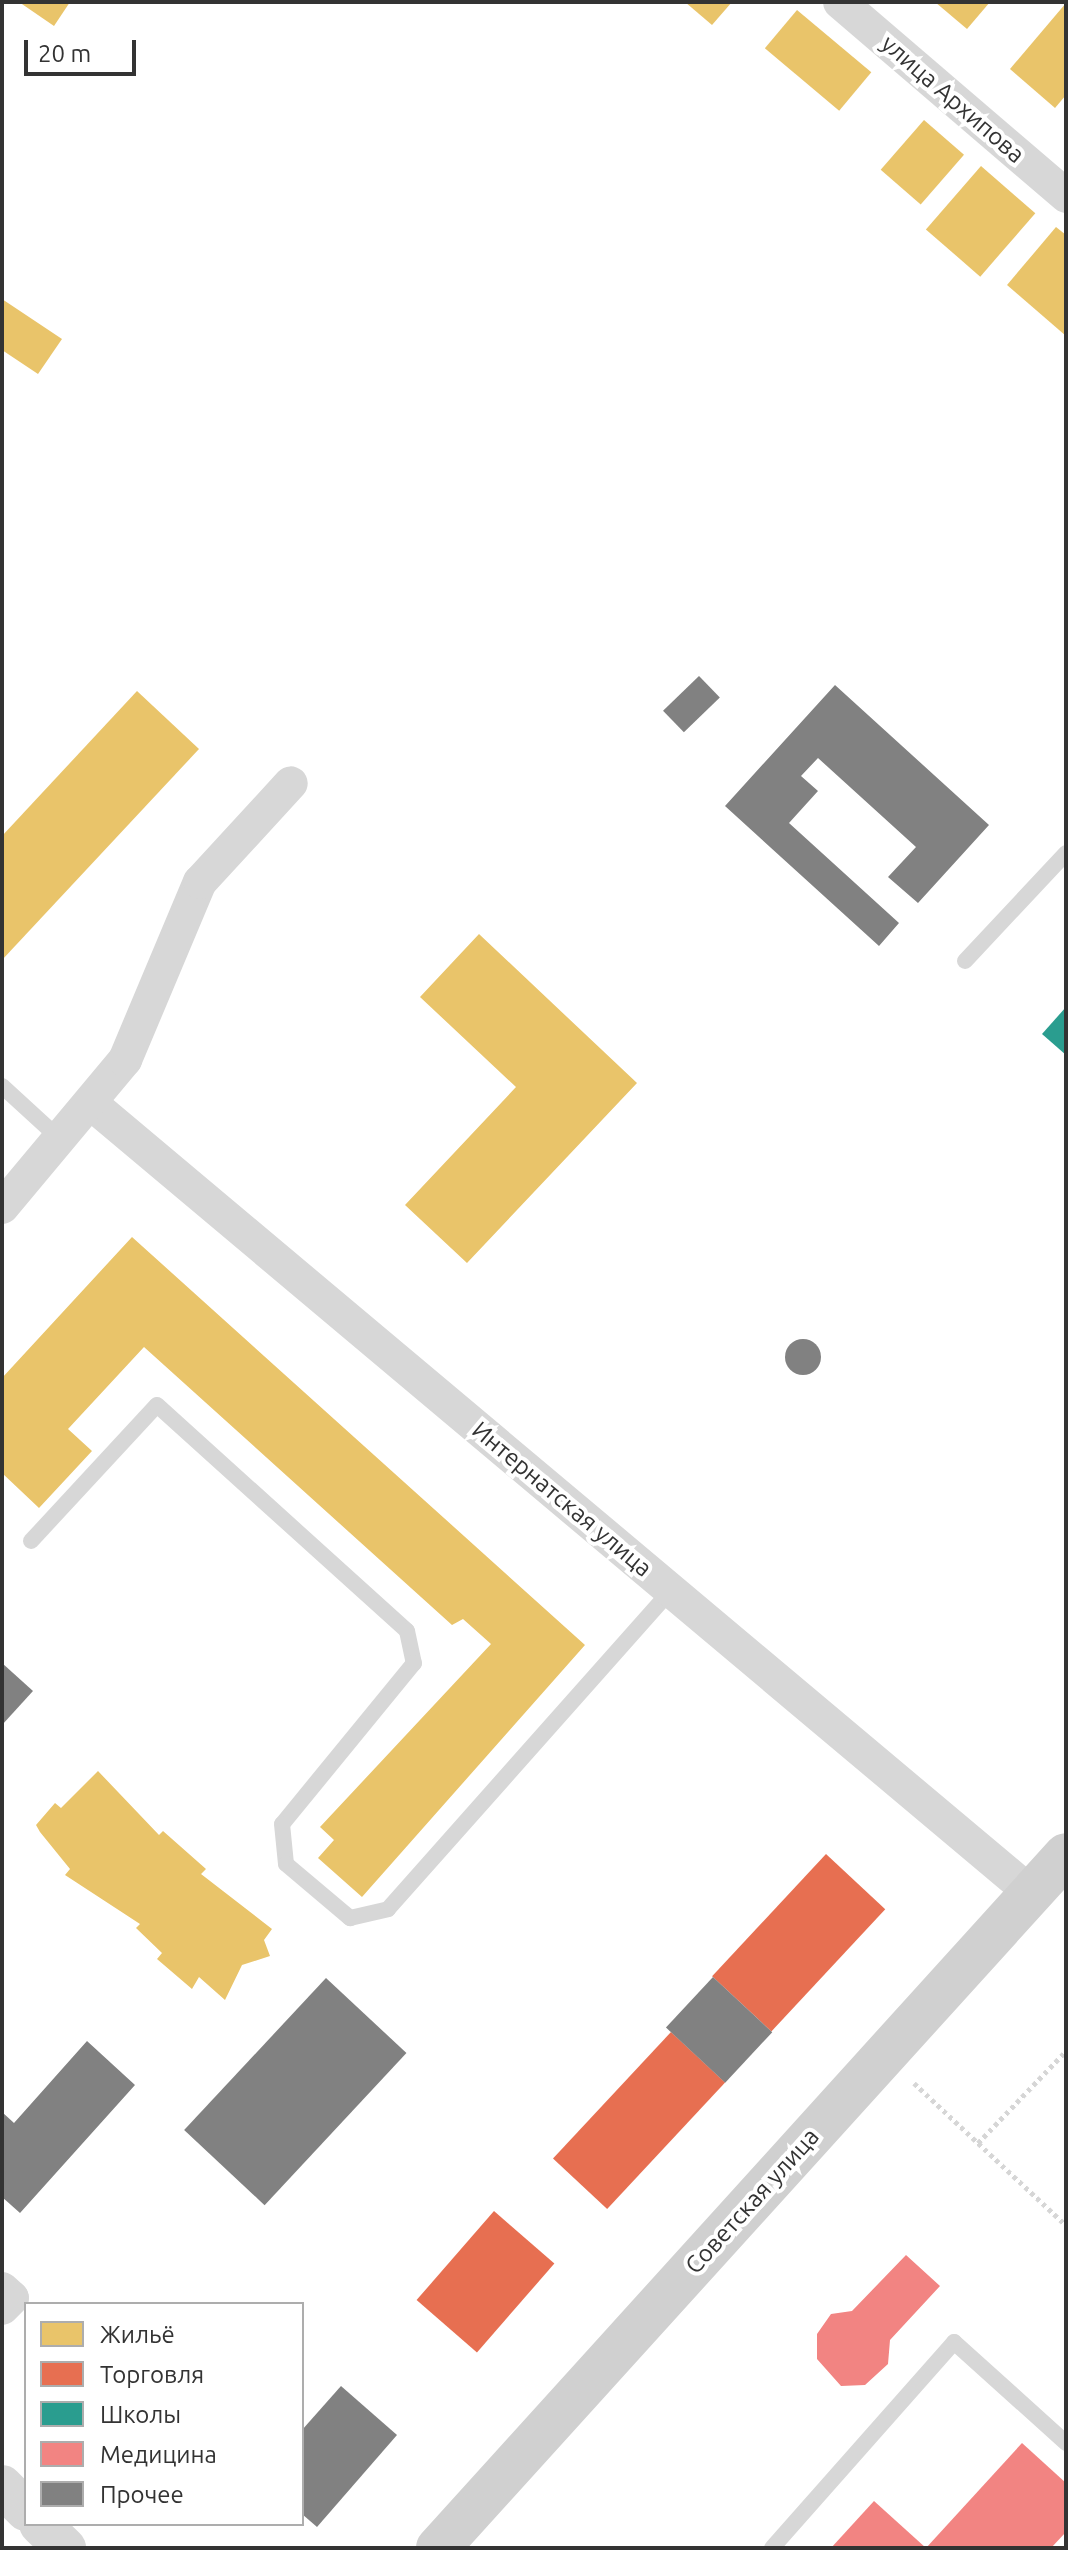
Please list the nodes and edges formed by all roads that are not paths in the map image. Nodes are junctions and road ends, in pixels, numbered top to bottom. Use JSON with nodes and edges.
{"nodes":[{"id":1,"x":840,"y":2,"type":"edge"},
{"id":2,"x":1066,"y":196,"type":"edge"},
{"id":3,"x":291,"y":783,"type":"dead end"},
{"id":4,"x":1066,"y":853,"type":"edge"},
{"id":5,"x":965,"y":961,"type":"dead end"},
{"id":6,"x":2,"y":1086,"type":"edge"},
{"id":7,"x":93,"y":1105,"type":"junction"},
{"id":8,"x":62,"y":1141,"type":"junction"},
{"id":9,"x":2,"y":1207,"type":"edge"},
{"id":10,"x":31,"y":1541,"type":"dead end"},
{"id":11,"x":671,"y":1590,"type":"junction"},
{"id":12,"x":1066,"y":1855,"type":"edge"},
{"id":13,"x":1031,"y":1893,"type":"junction"},
{"id":14,"x":2,"y":2289,"type":"edge"},
{"id":15,"x":2,"y":2308,"type":"edge"},
{"id":16,"x":1066,"y":2443,"type":"edge"},
{"id":17,"x":2,"y":2486,"type":"edge"},
{"id":18,"x":24,"y":2508,"type":"edge"},
{"id":19,"x":42,"y":2526,"type":"edge"},
{"id":20,"x":65,"y":2548,"type":"edge"},
{"id":21,"x":438,"y":2548,"type":"edge"},
{"id":22,"x":772,"y":2548,"type":"edge"}],
"edges":[{"from":1,"to":2,"type":"street","name":"улица Архипова"},
{"from":3,"to":7,"type":"street"},
{"from":4,"to":5,"type":"lane"},
{"from":6,"to":8,"type":"lane"},
{"from":7,"to":8,"type":"street"},
{"from":7,"to":11,"type":"street","name":"Интернатская улица"},
{"from":8,"to":9,"type":"street"},
{"from":10,"to":11,"type":"lane"},
{"from":11,"to":13,"type":"street","name":"Интернатская улица"},
{"from":12,"to":13,"type":"main road","name":"Советская улица"},
{"from":13,"to":21,"type":"main road","name":"Советская улица"},
{"from":14,"to":15,"type":"street"},
{"from":16,"to":22,"type":"lane"},
{"from":17,"to":18,"type":"street"},
{"from":19,"to":20,"type":"street"}]}
